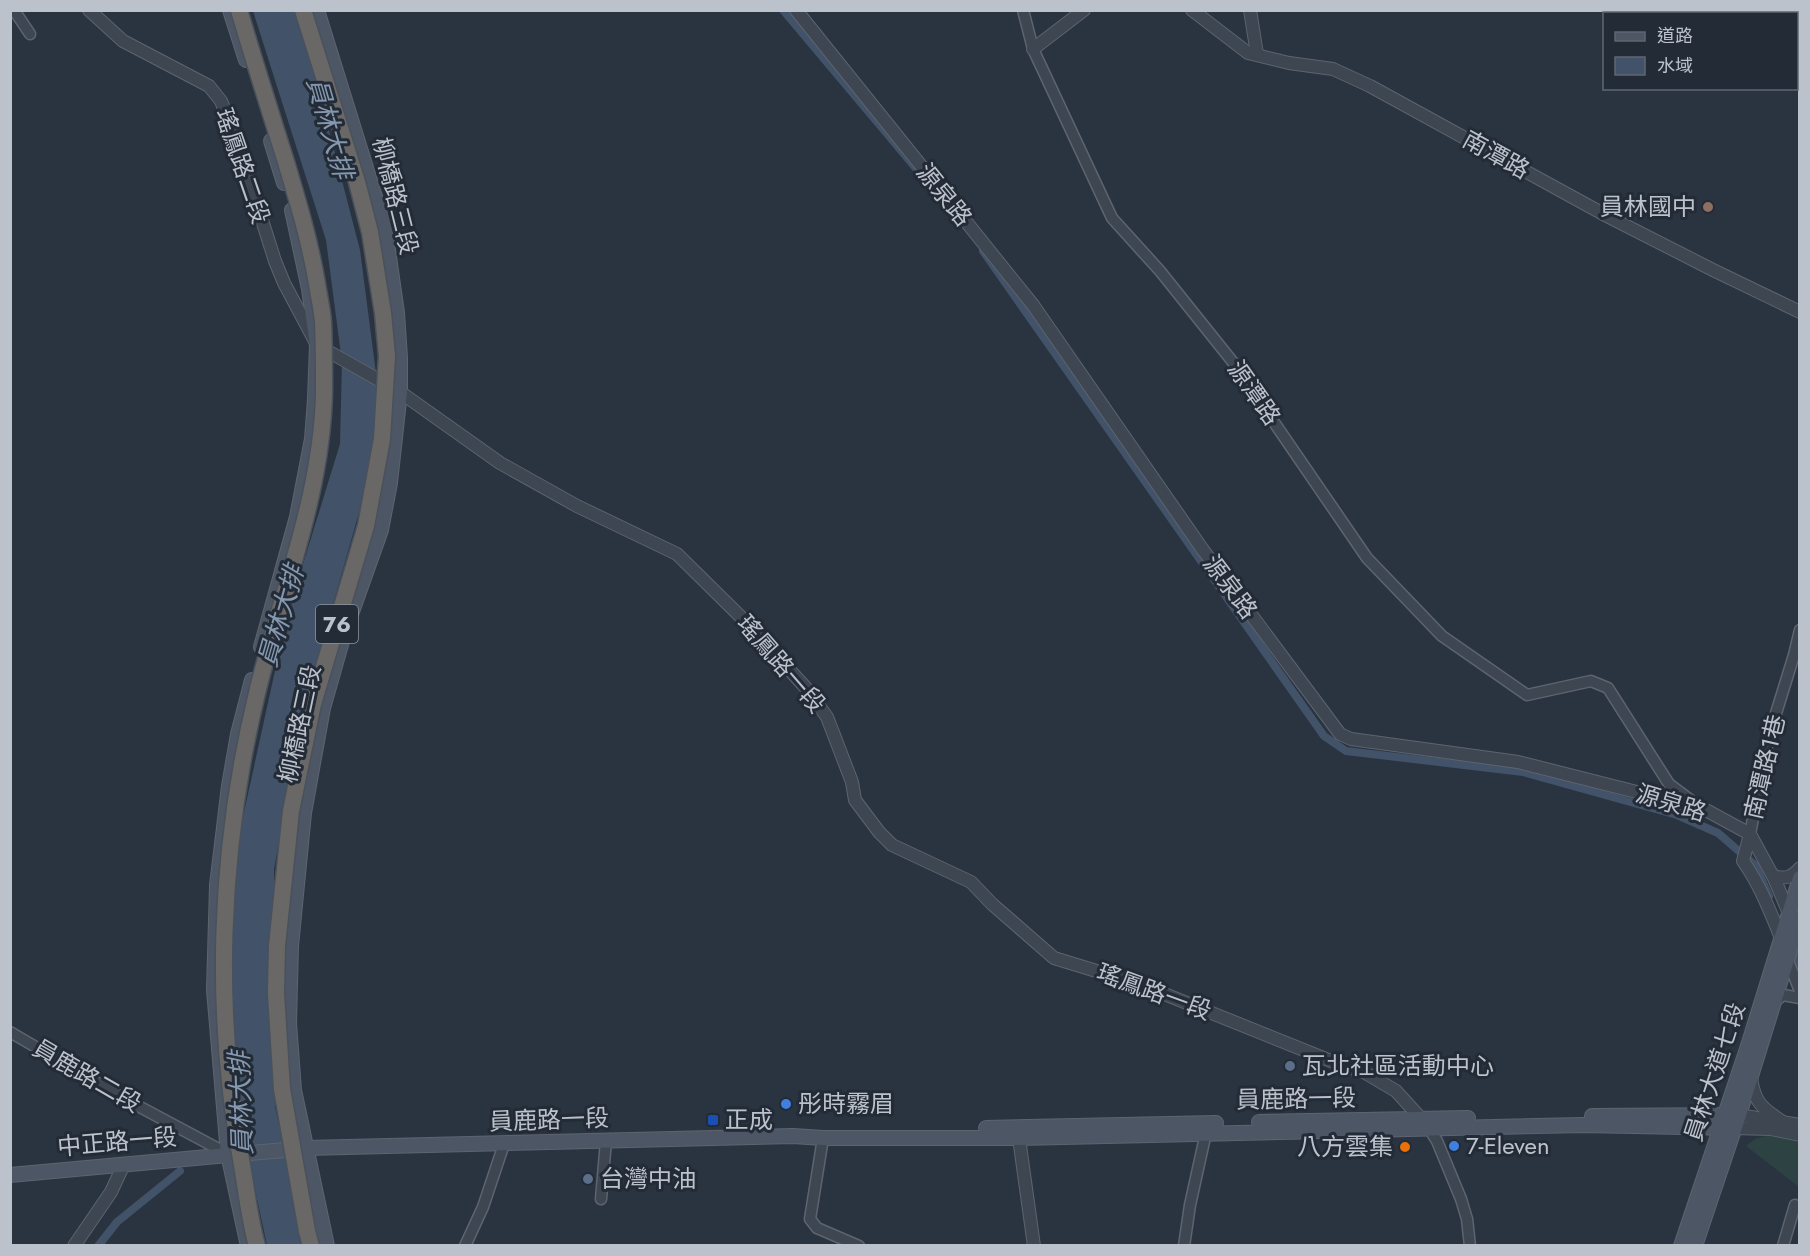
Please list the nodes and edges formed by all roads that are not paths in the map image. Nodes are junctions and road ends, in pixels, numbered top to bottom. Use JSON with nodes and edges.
{"nodes":[{"id":1,"x":14,"y":10,"type":"edge"},
{"id":2,"x":89,"y":10,"type":"edge"},
{"id":3,"x":230,"y":10,"type":"edge"},
{"id":4,"x":239,"y":10,"type":"edge"},
{"id":5,"x":303,"y":10,"type":"edge"},
{"id":6,"x":317,"y":10,"type":"edge"},
{"id":7,"x":796,"y":10,"type":"edge"},
{"id":8,"x":1023,"y":10,"type":"edge"},
{"id":9,"x":1084,"y":10,"type":"edge"},
{"id":10,"x":1192,"y":10,"type":"edge"},
{"id":11,"x":1250,"y":10,"type":"edge"},
{"id":12,"x":30,"y":34,"type":"dead end"},
{"id":13,"x":1033,"y":49,"type":"junction"},
{"id":14,"x":1257,"y":54,"type":"junction"},
{"id":15,"x":1800,"y":312,"type":"edge"},
{"id":16,"x":323,"y":348,"type":"junction"},
{"id":17,"x":400,"y":392,"type":"junction"},
{"id":18,"x":1800,"y":630,"type":"edge"},
{"id":19,"x":1704,"y":810,"type":"junction"},
{"id":20,"x":1750,"y":834,"type":"junction"},
{"id":21,"x":1800,"y":868,"type":"edge"},
{"id":22,"x":1773,"y":876,"type":"junction"},
{"id":23,"x":1800,"y":878,"type":"edge"},
{"id":24,"x":1796,"y":924,"type":"edge"},
{"id":25,"x":1780,"y":938,"type":"junction"},
{"id":26,"x":1788,"y":959,"type":"junction"},
{"id":27,"x":1800,"y":991,"type":"edge"},
{"id":28,"x":1800,"y":998,"type":"edge"},
{"id":29,"x":1774,"y":1002,"type":"junction"},
{"id":30,"x":10,"y":1032,"type":"edge"},
{"id":31,"x":1751,"y":1074,"type":"junction"},
{"id":32,"x":1730,"y":1122,"type":"junction"},
{"id":33,"x":1783,"y":1122,"type":"junction"},
{"id":34,"x":1424,"y":1123,"type":"junction"},
{"id":35,"x":1800,"y":1125,"type":"edge"},
{"id":36,"x":1207,"y":1128,"type":"junction"},
{"id":37,"x":1800,"y":1135,"type":"edge"},
{"id":38,"x":793,"y":1136,"type":"junction"},
{"id":39,"x":823,"y":1138,"type":"junction"},
{"id":40,"x":1019,"y":1138,"type":"junction"},
{"id":41,"x":606,"y":1141,"type":"junction"},
{"id":42,"x":504,"y":1144,"type":"junction"},
{"id":43,"x":306,"y":1148,"type":"junction"},
{"id":44,"x":286,"y":1149,"type":"joint"},
{"id":45,"x":235,"y":1153,"type":"junction"},
{"id":46,"x":124,"y":1164,"type":"junction"},
{"id":47,"x":10,"y":1175,"type":"edge"},
{"id":48,"x":601,"y":1199,"type":"dead end"},
{"id":49,"x":1795,"y":1205,"type":"dead end"},
{"id":50,"x":74,"y":1245,"type":"edge"},
{"id":51,"x":248,"y":1245,"type":"edge"},
{"id":52,"x":258,"y":1245,"type":"edge"},
{"id":53,"x":311,"y":1245,"type":"edge"},
{"id":54,"x":327,"y":1245,"type":"edge"},
{"id":55,"x":465,"y":1245,"type":"edge"},
{"id":56,"x":859,"y":1245,"type":"edge"},
{"id":57,"x":1034,"y":1245,"type":"edge"},
{"id":58,"x":1184,"y":1245,"type":"edge"},
{"id":59,"x":1470,"y":1245,"type":"edge"},
{"id":60,"x":1682,"y":1245,"type":"edge"},
{"id":61,"x":1695,"y":1245,"type":"edge"},
{"id":62,"x":1782,"y":1245,"type":"edge"}],
"edges":[{"from":1,"to":12,"type":"street"},
{"from":2,"to":16,"type":"street","name":"瑤鳳路二段"},
{"from":3,"to":16,"type":"main road"},
{"from":4,"to":52,"type":"highway","number":"76","bridge":true},
{"from":5,"to":53,"type":"highway","number":"76","bridge":true},
{"from":6,"to":17,"type":"main road","name":"柳橋路三段"},
{"from":7,"to":19,"type":"street","name":"源泉路"},
{"from":8,"to":13,"type":"street","name":"源潭路"},
{"from":9,"to":13,"type":"street"},
{"from":10,"to":14,"type":"street","name":"南潭路"},
{"from":11,"to":14,"type":"street"},
{"from":13,"to":19,"type":"street","name":"源潭路"},
{"from":14,"to":15,"type":"street","name":"南潭路"},
{"from":16,"to":17,"type":"street","name":"瑤鳳路一段"},
{"from":16,"to":45,"type":"main road"},
{"from":17,"to":34,"type":"street","name":"瑤鳳路一段"},
{"from":17,"to":43,"type":"main road","name":"柳橋路三段"},
{"from":18,"to":20,"type":"street","name":"南潭路1巷"},
{"from":19,"to":20,"type":"street","name":"源泉路"},
{"from":20,"to":22,"type":"street"},
{"from":20,"to":25,"type":"street"},
{"from":21,"to":22,"type":"street"},
{"from":22,"to":24,"type":"street"},
{"from":23,"to":24,"type":"main road"},
{"from":24,"to":25,"type":"main road","name":"員林大道七段"},
{"from":24,"to":26,"type":"main road","name":"員林大道七段"},
{"from":25,"to":26,"type":"street"},
{"from":25,"to":32,"type":"main road","name":"員林大道七段"},
{"from":26,"to":27,"type":"street"},
{"from":26,"to":29,"type":"main road","name":"員林大道七段"},
{"from":28,"to":29,"type":"street"},
{"from":29,"to":31,"type":"main road","name":"員林大道七段"},
{"from":30,"to":45,"type":"street","name":"員鹿路二段"},
{"from":31,"to":32,"type":"main road","name":"員林大道七段"},
{"from":31,"to":33,"type":"street"},
{"from":32,"to":33,"type":"street","name":"員鹿路一段"},
{"from":32,"to":34,"type":"main road","name":"員鹿路一段"},
{"from":32,"to":37,"type":"street","name":"員鹿路一段"},
{"from":32,"to":60,"type":"main road","name":"員林大道七段"},
{"from":32,"to":61,"type":"main road","name":"員林大道七段"},
{"from":33,"to":35,"type":"street","name":"員鹿路一段"},
{"from":34,"to":36,"type":"main road","name":"員鹿路一段"},
{"from":34,"to":59,"type":"street"},
{"from":36,"to":38,"type":"main road","name":"員鹿路一段"},
{"from":36,"to":40,"type":"main road","name":"員鹿路一段"},
{"from":36,"to":58,"type":"street"},
{"from":38,"to":39,"type":"main road","name":"員鹿路一段"},
{"from":38,"to":41,"type":"main road","name":"員鹿路一段"},
{"from":39,"to":40,"type":"main road","name":"員鹿路一段"},
{"from":39,"to":56,"type":"street"},
{"from":40,"to":57,"type":"street"},
{"from":41,"to":42,"type":"main road","name":"員鹿路一段"},
{"from":41,"to":48,"type":"street"},
{"from":42,"to":43,"type":"main road","name":"員鹿路一段"},
{"from":42,"to":55,"type":"street"},
{"from":43,"to":44,"type":"main road","name":"員鹿路一段"},
{"from":43,"to":54,"type":"main road","name":"柳橋路三段"},
{"from":44,"to":45,"type":"main road","name":"中正路一段"},
{"from":45,"to":46,"type":"main road","name":"中正路一段"},
{"from":45,"to":51,"type":"main road"},
{"from":46,"to":47,"type":"main road","name":"中正路一段"},
{"from":46,"to":50,"type":"street"},
{"from":49,"to":62,"type":"street"}]}
